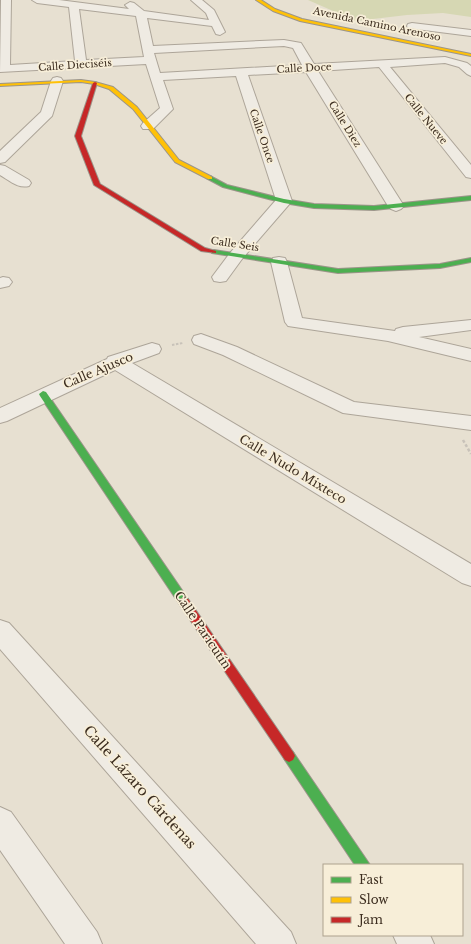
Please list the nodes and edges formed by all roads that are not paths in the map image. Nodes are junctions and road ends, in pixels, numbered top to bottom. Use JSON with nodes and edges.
{"nodes":[{"id":1,"x":6,"y":0,"type":"edge"},
{"id":2,"x":37,"y":0,"type":"edge"},
{"id":3,"x":123,"y":0,"type":"edge"},
{"id":4,"x":196,"y":0,"type":"edge"},
{"id":5,"x":258,"y":0,"type":"edge"},
{"id":6,"x":74,"y":5,"type":"junction"},
{"id":7,"x":140,"y":14,"type":"junction"},
{"id":8,"x":425,"y":18,"type":"dead end"},
{"id":9,"x":217,"y":24,"type":"junction"},
{"id":10,"x":471,"y":24,"type":"edge"},
{"id":11,"x":412,"y":26,"type":"dead end"},
{"id":12,"x":471,"y":33,"type":"edge"},
{"id":13,"x":294,"y":44,"type":"joint"},
{"id":14,"x":225,"y":46,"type":"junction"},
{"id":15,"x":149,"y":55,"type":"junction"},
{"id":16,"x":471,"y":55,"type":"edge"},
{"id":17,"x":81,"y":64,"type":"junction"},
{"id":18,"x":382,"y":64,"type":"junction"},
{"id":19,"x":310,"y":68,"type":"junction"},
{"id":20,"x":2,"y":69,"type":"edge"},
{"id":21,"x":241,"y":72,"type":"junction"},
{"id":22,"x":471,"y":72,"type":"edge"},
{"id":23,"x":155,"y":77,"type":"junction"},
{"id":24,"x":57,"y":81,"type":"junction"},
{"id":25,"x":95,"y":83,"type":"junction"},
{"id":26,"x":0,"y":85,"type":"edge"},
{"id":27,"x":148,"y":126,"type":"junction"},
{"id":28,"x":0,"y":158,"type":"edge"},
{"id":29,"x":0,"y":169,"type":"edge"},
{"id":30,"x":471,"y":174,"type":"edge"},
{"id":31,"x":24,"y":183,"type":"dead end"},
{"id":32,"x":471,"y":198,"type":"edge"},
{"id":33,"x":284,"y":201,"type":"junction"},
{"id":34,"x":396,"y":206,"type":"junction"},
{"id":35,"x":236,"y":256,"type":"junction"},
{"id":36,"x":471,"y":260,"type":"edge"},
{"id":37,"x":279,"y":262,"type":"junction"},
{"id":38,"x":220,"y":277,"type":"dead end"},
{"id":39,"x":471,"y":325,"type":"edge"},
{"id":40,"x":388,"y":335,"type":"junction"},
{"id":41,"x":201,"y":340,"type":"road end"},
{"id":42,"x":152,"y":348,"type":"road end"},
{"id":43,"x":471,"y":355,"type":"edge"},
{"id":44,"x":115,"y":361,"type":"junction"},
{"id":45,"x":43,"y":394,"type":"junction"},
{"id":46,"x":0,"y":416,"type":"edge"},
{"id":47,"x":471,"y":423,"type":"edge"},
{"id":48,"x":471,"y":576,"type":"edge"},
{"id":49,"x":0,"y":631,"type":"edge"},
{"id":50,"x":0,"y":823,"type":"edge"},
{"id":51,"x":362,"y":864,"type":"edge"},
{"id":52,"x":411,"y":936,"type":"edge"},
{"id":53,"x":85,"y":944,"type":"edge"},
{"id":54,"x":279,"y":944,"type":"edge"},
{"id":55,"x":417,"y":944,"type":"edge"}],
"edges":[{"from":1,"to":20,"type":"street"},
{"from":2,"to":6,"type":"street"},
{"from":3,"to":7,"type":"street"},
{"from":4,"to":9,"type":"street"},
{"from":5,"to":16,"type":"street","name":"Avenida Camino Arenoso"},
{"from":6,"to":7,"type":"street"},
{"from":6,"to":17,"type":"street"},
{"from":7,"to":9,"type":"street"},
{"from":7,"to":15,"type":"street"},
{"from":8,"to":10,"type":"street"},
{"from":9,"to":14,"type":"street"},
{"from":11,"to":12,"type":"street"},
{"from":13,"to":14,"type":"street","name":"Calle Dieciséis"},
{"from":13,"to":19,"type":"street","name":"Calle Diez"},
{"from":14,"to":15,"type":"street","name":"Calle Dieciséis"},
{"from":15,"to":17,"type":"street","name":"Calle Dieciséis"},
{"from":15,"to":23,"type":"street"},
{"from":17,"to":20,"type":"street","name":"Calle Dieciséis"},
{"from":18,"to":19,"type":"street","name":"Calle Doce"},
{"from":18,"to":22,"type":"street","name":"Calle Doce"},
{"from":18,"to":30,"type":"street","name":"Calle Nueve"},
{"from":19,"to":21,"type":"street","name":"Calle Doce"},
{"from":19,"to":34,"type":"street","name":"Calle Diez"},
{"from":21,"to":23,"type":"street","name":"Calle Doce"},
{"from":21,"to":33,"type":"street","name":"Calle Once"},
{"from":23,"to":27,"type":"street"},
{"from":24,"to":25,"type":"street"},
{"from":24,"to":26,"type":"street"},
{"from":24,"to":28,"type":"street"},
{"from":25,"to":27,"type":"street"},
{"from":25,"to":35,"type":"street","name":"Calle Seis"},
{"from":27,"to":33,"type":"street"},
{"from":29,"to":31,"type":"street"},
{"from":32,"to":34,"type":"street"},
{"from":33,"to":34,"type":"street"},
{"from":33,"to":35,"type":"street"},
{"from":35,"to":37,"type":"street","name":"Calle Seis"},
{"from":35,"to":38,"type":"street"},
{"from":36,"to":37,"type":"street","name":"Calle Seis"},
{"from":37,"to":40,"type":"street"},
{"from":39,"to":40,"type":"street"},
{"from":40,"to":43,"type":"street"},
{"from":41,"to":47,"type":"street"},
{"from":42,"to":44,"type":"street","name":"Calle Ajusco"},
{"from":44,"to":45,"type":"street","name":"Calle Ajusco"},
{"from":44,"to":48,"type":"street","name":"Calle Nudo Mixteco"},
{"from":45,"to":46,"type":"street","name":"Calle Ajusco"},
{"from":45,"to":51,"type":"street","name":"Calle Paricutín"},
{"from":49,"to":54,"type":"street","name":"Calle Lázaro Cárdenas"},
{"from":50,"to":53,"type":"street"},
{"from":52,"to":55,"type":"street"}]}
